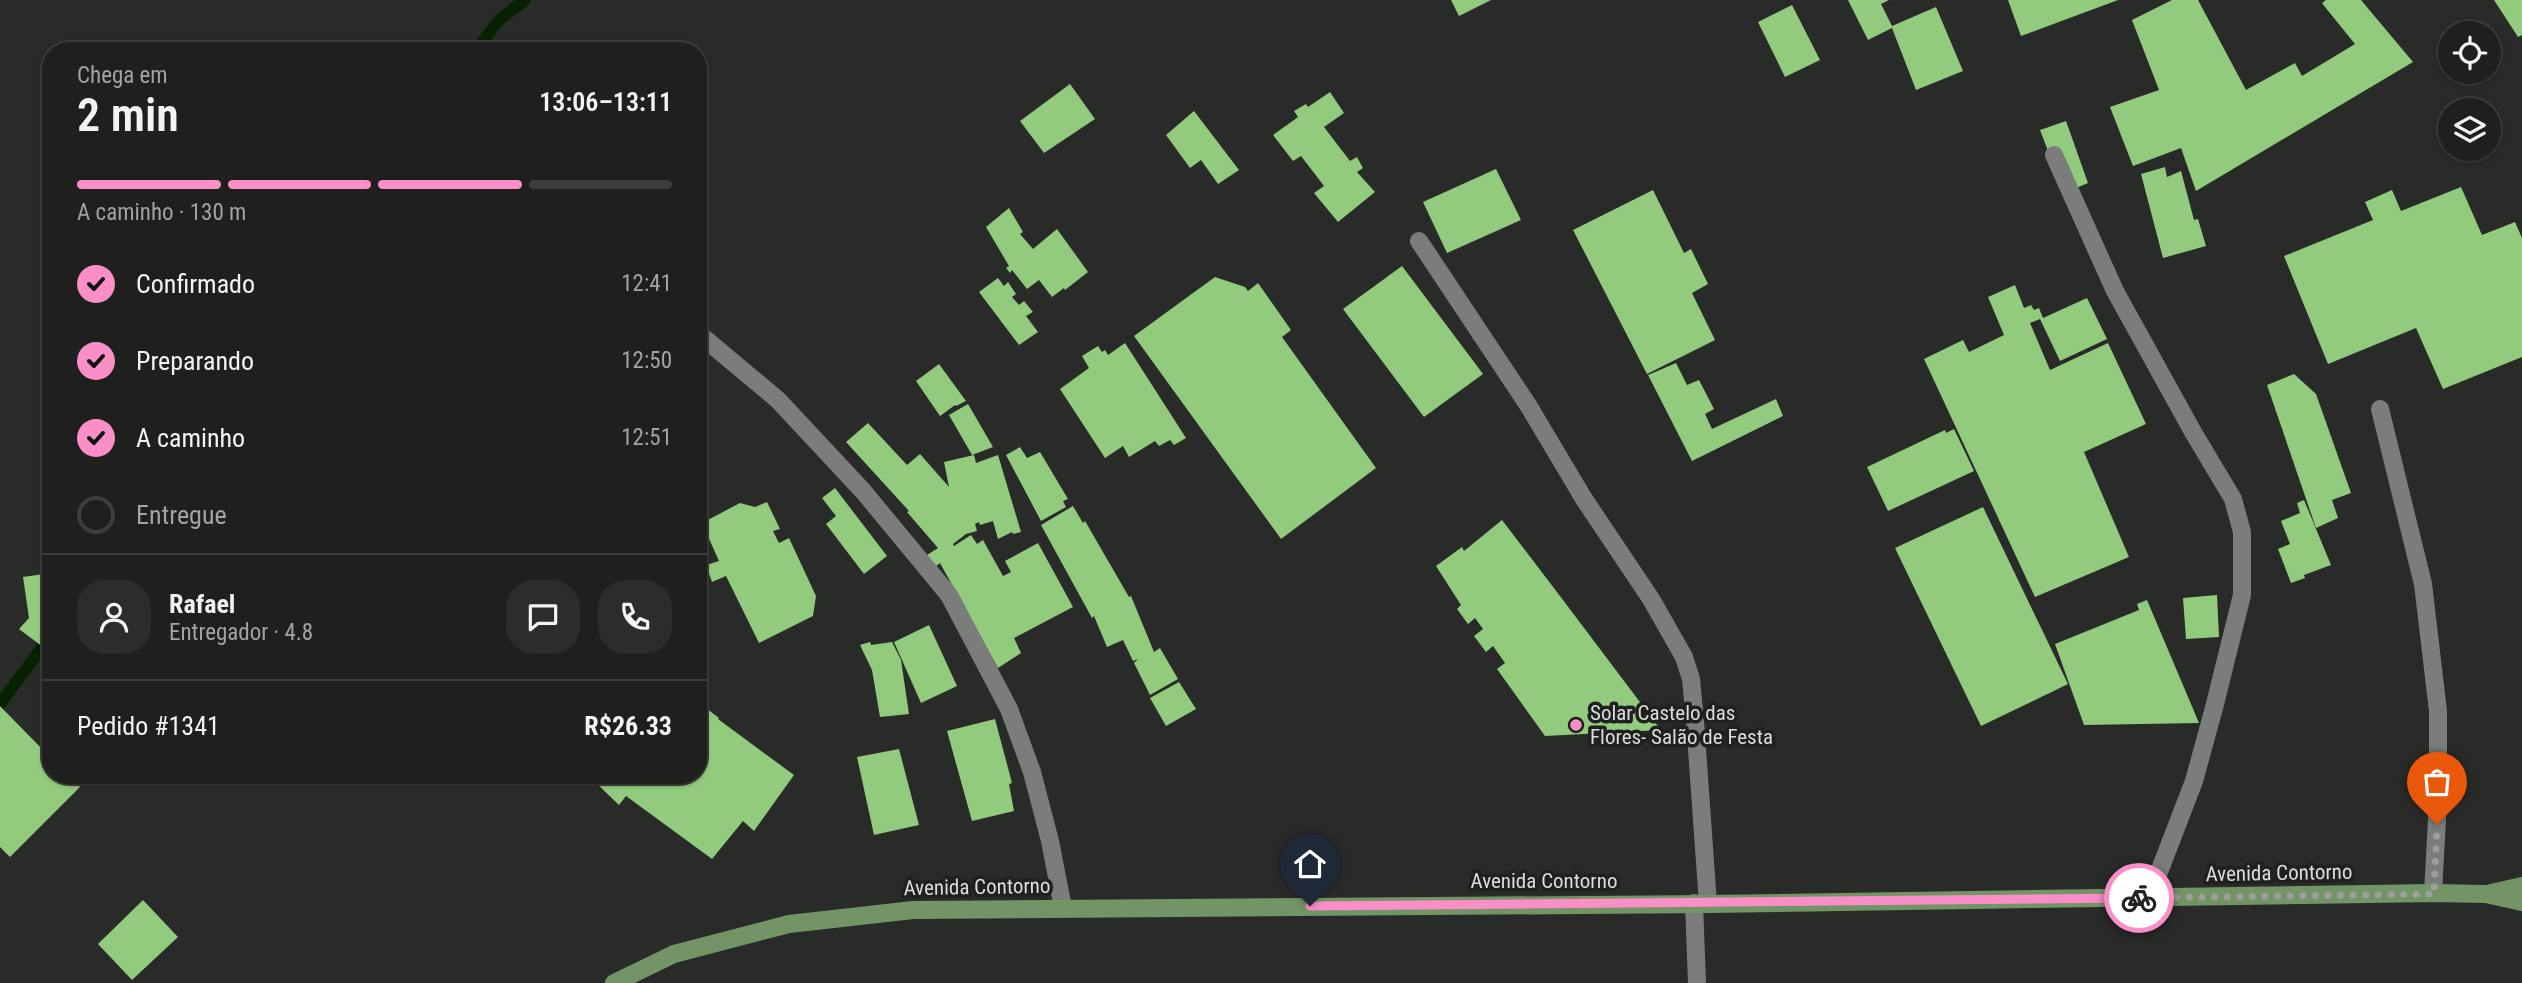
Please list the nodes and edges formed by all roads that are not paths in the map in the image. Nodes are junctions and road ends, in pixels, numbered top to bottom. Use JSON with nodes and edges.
{"nodes":[{"id":1,"x":2054,"y":156,"type":"dead end"},
{"id":2,"x":1419,"y":241,"type":"dead end"},
{"id":3,"x":707,"y":341,"type":"edge"},
{"id":4,"x":2380,"y":409,"type":"dead end"},
{"id":5,"x":2522,"y":886,"type":"edge"},
{"id":6,"x":2434,"y":894,"type":"junction"},
{"id":7,"x":2486,"y":894,"type":"junction"},
{"id":8,"x":2149,"y":898,"type":"junction"},
{"id":9,"x":2522,"y":902,"type":"edge"},
{"id":10,"x":1701,"y":903,"type":"junction"},
{"id":11,"x":1063,"y":908,"type":"junction"},
{"id":12,"x":614,"y":983,"type":"edge"},
{"id":13,"x":1697,"y":983,"type":"edge"}],
"edges":[{"from":1,"to":8,"type":"street"},
{"from":2,"to":10,"type":"street"},
{"from":3,"to":11,"type":"street"},
{"from":4,"to":6,"type":"street"},
{"from":5,"to":7,"type":"main road","name":"Avenida Contorno"},
{"from":6,"to":7,"type":"main road","name":"Avenida Contorno"},
{"from":6,"to":8,"type":"main road","name":"Avenida Contorno"},
{"from":7,"to":9,"type":"main road","name":"Avenida Contorno"},
{"from":8,"to":10,"type":"main road","name":"Avenida Contorno"},
{"from":10,"to":11,"type":"main road","name":"Avenida Contorno"},
{"from":10,"to":13,"type":"street"},
{"from":11,"to":12,"type":"main road","name":"Avenida Contorno"}]}
